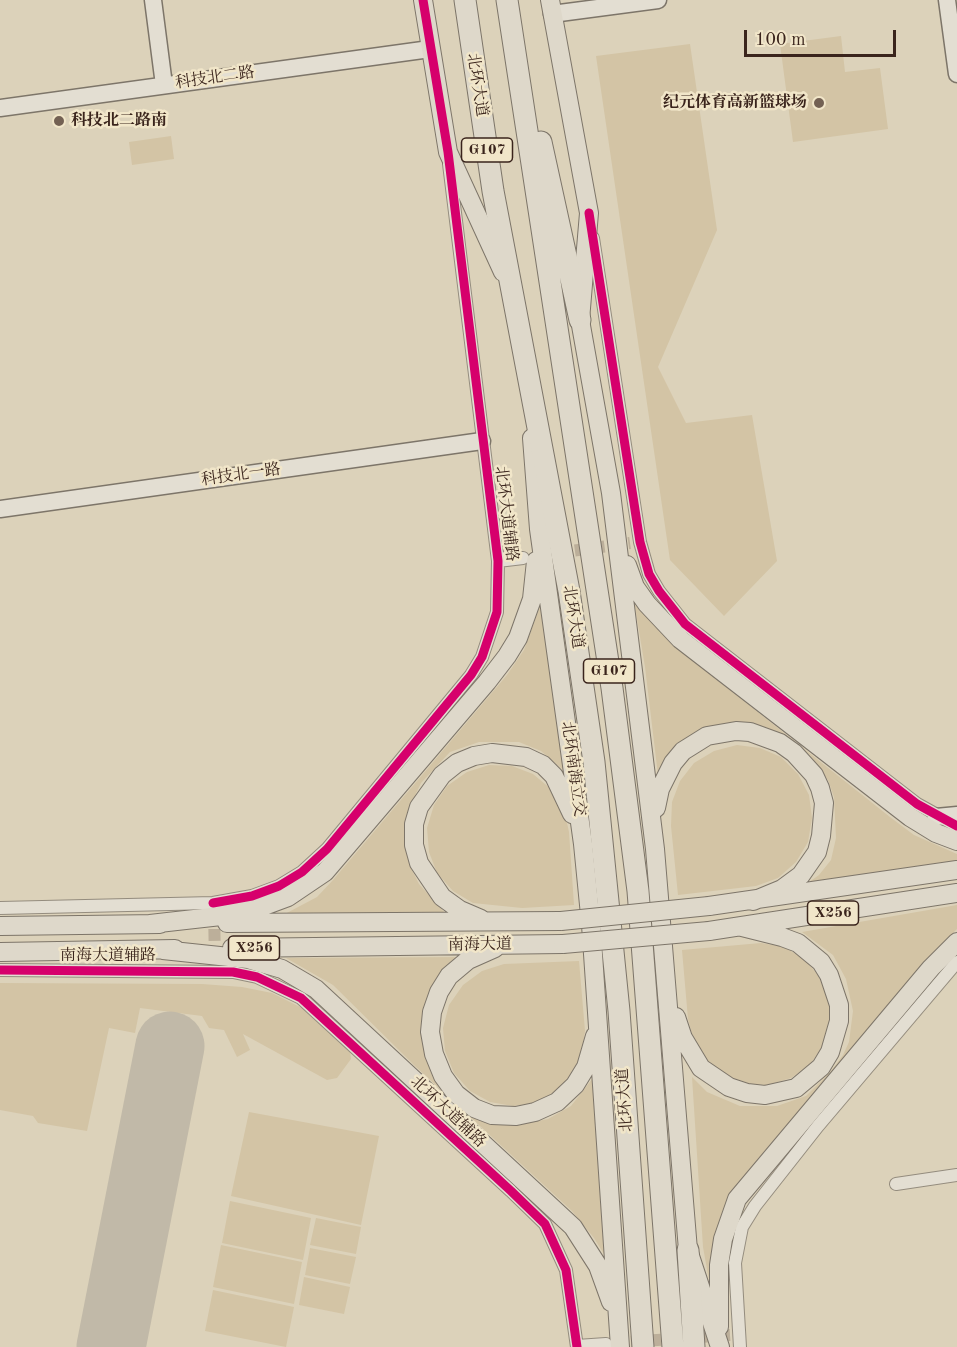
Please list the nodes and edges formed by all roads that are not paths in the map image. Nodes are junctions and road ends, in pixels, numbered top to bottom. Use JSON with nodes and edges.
{"nodes":[{"id":1,"x":153,"y":0,"type":"edge"},
{"id":2,"x":423,"y":0,"type":"edge"},
{"id":3,"x":465,"y":0,"type":"edge"},
{"id":4,"x":507,"y":0,"type":"edge"},
{"id":5,"x":658,"y":0,"type":"edge"},
{"id":6,"x":947,"y":0,"type":"edge"},
{"id":7,"x":551,"y":7,"type":"edge"},
{"id":8,"x":430,"y":49,"type":"junction"},
{"id":9,"x":957,"y":74,"type":"edge"},
{"id":10,"x":164,"y":85,"type":"junction"},
{"id":11,"x":0,"y":108,"type":"edge"},
{"id":12,"x":448,"y":152,"type":"junction"},
{"id":13,"x":589,"y":213,"type":"junction"},
{"id":14,"x":514,"y":298,"type":"junction"},
{"id":15,"x":580,"y":320,"type":"junction"},
{"id":16,"x":529,"y":385,"type":"junction"},
{"id":17,"x":482,"y":441,"type":"junction"},
{"id":18,"x":611,"y":493,"type":"junction"},
{"id":19,"x":0,"y":509,"type":"edge"},
{"id":20,"x":539,"y":529,"type":"junction"},
{"id":21,"x":523,"y":558,"type":"dead end"},
{"id":22,"x":498,"y":561,"type":"junction"},
{"id":23,"x":957,"y":815,"type":"edge"},
{"id":24,"x":936,"y":817,"type":"junction"},
{"id":25,"x":957,"y":826,"type":"edge"},
{"id":26,"x":957,"y":841,"type":"edge"},
{"id":27,"x":583,"y":844,"type":"junction"},
{"id":28,"x":655,"y":849,"type":"junction"},
{"id":29,"x":957,"y":870,"type":"edge"},
{"id":30,"x":957,"y":893,"type":"edge"},
{"id":31,"x":753,"y":901,"type":"junction"},
{"id":32,"x":0,"y":908,"type":"edge"},
{"id":33,"x":494,"y":923,"type":"junction"},
{"id":34,"x":150,"y":924,"type":"junction"},
{"id":35,"x":0,"y":927,"type":"edge"},
{"id":36,"x":742,"y":927,"type":"junction"},
{"id":37,"x":957,"y":942,"type":"edge"},
{"id":38,"x":508,"y":945,"type":"junction"},
{"id":39,"x":164,"y":950,"type":"junction"},
{"id":40,"x":0,"y":952,"type":"edge"},
{"id":41,"x":957,"y":962,"type":"edge"},
{"id":42,"x":215,"y":967,"type":"joint"},
{"id":43,"x":0,"y":970,"type":"edge"},
{"id":44,"x":665,"y":974,"type":"junction"},
{"id":45,"x":598,"y":1010,"type":"junction"},
{"id":46,"x":957,"y":1175,"type":"edge"},
{"id":47,"x":896,"y":1184,"type":"dead end"},
{"id":48,"x":688,"y":1250,"type":"junction"},
{"id":49,"x":619,"y":1328,"type":"junction"},
{"id":50,"x":730,"y":1342,"type":"edge"},
{"id":51,"x":613,"y":1345,"type":"edge"},
{"id":52,"x":577,"y":1346,"type":"edge"},
{"id":53,"x":643,"y":1347,"type":"edge"},
{"id":54,"x":673,"y":1347,"type":"edge"},
{"id":55,"x":694,"y":1347,"type":"edge"}],
"edges":[{"from":1,"to":10,"type":"street"},
{"from":2,"to":8,"type":"main road","name":"北环大道辅路"},
{"from":3,"to":14,"type":"highway","name":"北环大道","number":"G107"},
{"from":4,"to":15,"type":"highway"},
{"from":4,"to":54,"type":"highway","name":"北环大道","number":"G107"},
{"from":5,"to":7,"type":"street"},
{"from":6,"to":9,"type":"street"},
{"from":7,"to":13,"type":"main road"},
{"from":8,"to":10,"type":"street","name":"科技北二路"},
{"from":8,"to":12,"type":"main road","name":"北环大道辅路"},
{"from":10,"to":11,"type":"street","name":"科技北二路"},
{"from":12,"to":14,"type":"main road"},
{"from":12,"to":17,"type":"street","name":"北环大道辅路"},
{"from":13,"to":15,"type":"main road"},
{"from":13,"to":24,"type":"street"},
{"from":14,"to":16,"type":"highway","name":"北环大道","number":"G107"},
{"from":15,"to":18,"type":"main road"},
{"from":16,"to":20,"type":"main road","name":"北环大道辅路"},
{"from":16,"to":53,"type":"highway","name":"北环大道","number":"G107"},
{"from":17,"to":19,"type":"street","name":"科技北一路"},
{"from":17,"to":22,"type":"street","name":"北环大道辅路"},
{"from":18,"to":26,"type":"main road"},
{"from":18,"to":28,"type":"main road"},
{"from":20,"to":27,"type":"main road","name":"北环南海立交"},
{"from":20,"to":34,"type":"main road"},
{"from":21,"to":22,"type":"street"},
{"from":22,"to":32,"type":"street","name":"北环大道辅路"},
{"from":23,"to":24,"type":"street"},
{"from":24,"to":25,"type":"street"},
{"from":27,"to":33,"type":"main road"},
{"from":27,"to":45,"type":"main road","name":"北环南海立交"},
{"from":28,"to":31,"type":"main road"},
{"from":28,"to":44,"type":"main road"},
{"from":29,"to":31,"type":"main road","name":"南海大道","number":"X256"},
{"from":30,"to":36,"type":"main road","name":"南海大道","number":"X256"},
{"from":31,"to":33,"type":"main road","name":"南海大道","number":"X256","bridge":true},
{"from":33,"to":34,"type":"main road","name":"南海大道","number":"X256"},
{"from":34,"to":35,"type":"main road","name":"南海大道","number":"X256"},
{"from":36,"to":38,"type":"main road","name":"南海大道","number":"X256","bridge":true},
{"from":36,"to":44,"type":"main road"},
{"from":37,"to":50,"type":"main road"},
{"from":38,"to":39,"type":"main road","name":"南海大道","number":"X256"},
{"from":38,"to":45,"type":"main road"},
{"from":39,"to":40,"type":"main road","name":"南海大道","number":"X256"},
{"from":39,"to":49,"type":"main road"},
{"from":41,"to":50,"type":"street"},
{"from":42,"to":43,"type":"street","name":"南海大道辅路"},
{"from":42,"to":52,"type":"street","name":"北环大道辅路"},
{"from":44,"to":48,"type":"main road"},
{"from":45,"to":49,"type":"main road"},
{"from":46,"to":47,"type":"street"},
{"from":48,"to":50,"type":"main road"},
{"from":48,"to":55,"type":"highway"},
{"from":49,"to":51,"type":"main road"},
{"from":51,"to":52,"type":"street"}]}
